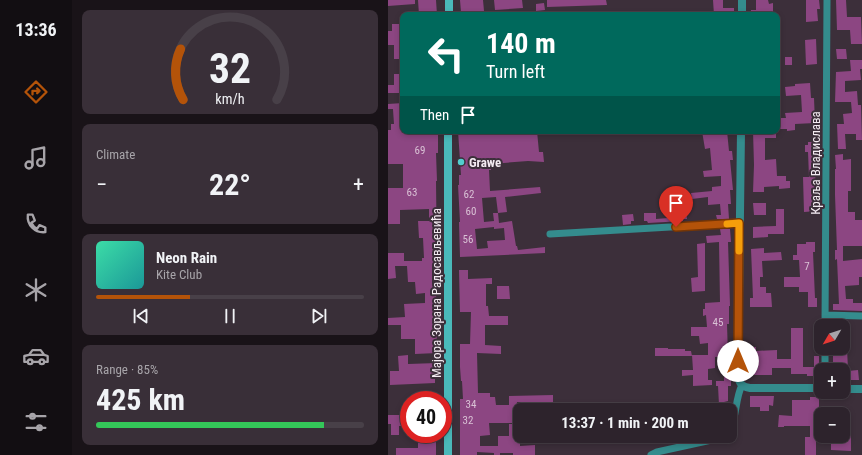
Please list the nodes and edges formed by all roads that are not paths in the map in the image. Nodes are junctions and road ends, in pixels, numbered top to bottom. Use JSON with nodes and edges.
{"nodes":[{"id":1,"x":449,"y":0,"type":"edge"},
{"id":2,"x":742,"y":0,"type":"edge"},
{"id":3,"x":828,"y":0,"type":"edge"},
{"id":4,"x":449,"y":12,"type":"edge"},
{"id":5,"x":742,"y":12,"type":"edge"},
{"id":6,"x":448,"y":134,"type":"edge"},
{"id":7,"x":740,"y":134,"type":"edge"},
{"id":8,"x":739,"y":223,"type":"junction"},
{"id":9,"x":550,"y":234,"type":"dead end"},
{"id":10,"x":825,"y":315,"type":"junction"},
{"id":11,"x":862,"y":316,"type":"edge"},
{"id":12,"x":825,"y":319,"type":"edge"},
{"id":13,"x":742,"y":386,"type":"junction"},
{"id":14,"x":814,"y":388,"type":"edge"},
{"id":15,"x":850,"y":389,"type":"edge"},
{"id":16,"x":862,"y":389,"type":"edge"},
{"id":17,"x":737,"y":404,"type":"edge"},
{"id":18,"x":698,"y":443,"type":"edge"},
{"id":19,"x":448,"y":455,"type":"edge"},
{"id":20,"x":651,"y":455,"type":"edge"}],
"edges":[{"from":1,"to":4,"type":"main road"},
{"from":2,"to":5,"type":"street"},
{"from":3,"to":10,"type":"street","name":"Краља Владислава"},
{"from":6,"to":19,"type":"main road","name":"Мајора Зорана Радосављевића"},
{"from":7,"to":8,"type":"street"},
{"from":8,"to":9,"type":"street"},
{"from":8,"to":13,"type":"street"},
{"from":10,"to":11,"type":"street"},
{"from":10,"to":12,"type":"street","name":"Краља Владислава"},
{"from":13,"to":14,"type":"street"},
{"from":13,"to":17,"type":"street"},
{"from":15,"to":16,"type":"street"},
{"from":18,"to":20,"type":"street"}]}
